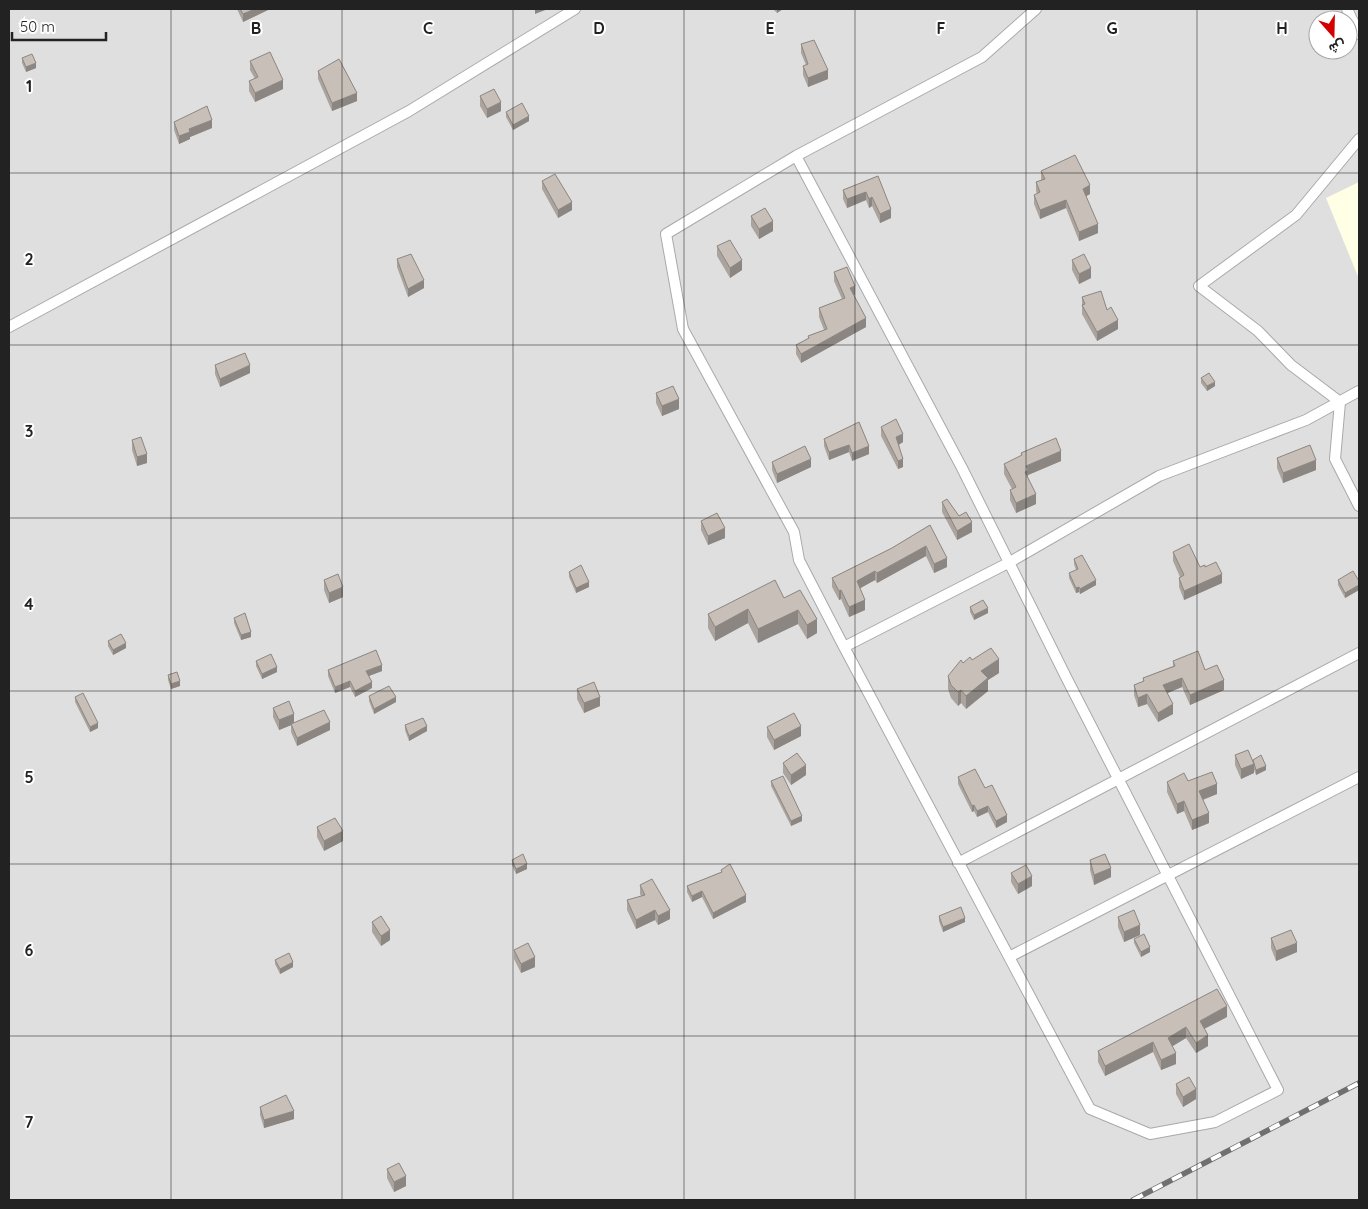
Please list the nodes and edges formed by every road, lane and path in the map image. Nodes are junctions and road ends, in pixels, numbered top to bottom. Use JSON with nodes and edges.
{"nodes":[{"id":1,"x":575,"y":9,"type":"edge"},
{"id":2,"x":1036,"y":9,"type":"edge"},
{"id":3,"x":1347,"y":9,"type":"edge"},
{"id":4,"x":1359,"y":34,"type":"edge"},
{"id":5,"x":1359,"y":139,"type":"edge"},
{"id":6,"x":796,"y":156,"type":"junction"},
{"id":7,"x":9,"y":327,"type":"edge"},
{"id":8,"x":1359,"y":391,"type":"edge"},
{"id":9,"x":1340,"y":402,"type":"junction"},
{"id":10,"x":1359,"y":506,"type":"edge"},
{"id":11,"x":1010,"y":562,"type":"junction"},
{"id":12,"x":844,"y":647,"type":"junction"},
{"id":13,"x":1359,"y":653,"type":"edge"},
{"id":14,"x":1359,"y":777,"type":"edge"},
{"id":15,"x":1119,"y":780,"type":"junction"},
{"id":16,"x":958,"y":863,"type":"junction"},
{"id":17,"x":1169,"y":874,"type":"junction"},
{"id":18,"x":1008,"y":957,"type":"junction"}],
"edges":[{"from":1,"to":7,"type":"street"},
{"from":2,"to":6,"type":"street"},
{"from":3,"to":4,"type":"street"},
{"from":5,"to":9,"type":"street"},
{"from":6,"to":11,"type":"street"},
{"from":6,"to":12,"type":"street"},
{"from":8,"to":9,"type":"street"},
{"from":9,"to":10,"type":"street"},
{"from":9,"to":11,"type":"street"},
{"from":11,"to":12,"type":"street"},
{"from":11,"to":15,"type":"street"},
{"from":12,"to":16,"type":"street"},
{"from":13,"to":15,"type":"street"},
{"from":14,"to":17,"type":"street"},
{"from":15,"to":16,"type":"street"},
{"from":15,"to":17,"type":"street"},
{"from":16,"to":18,"type":"street"},
{"from":17,"to":18,"type":"street"},
{"from":17,"to":18,"type":"street"}]}
